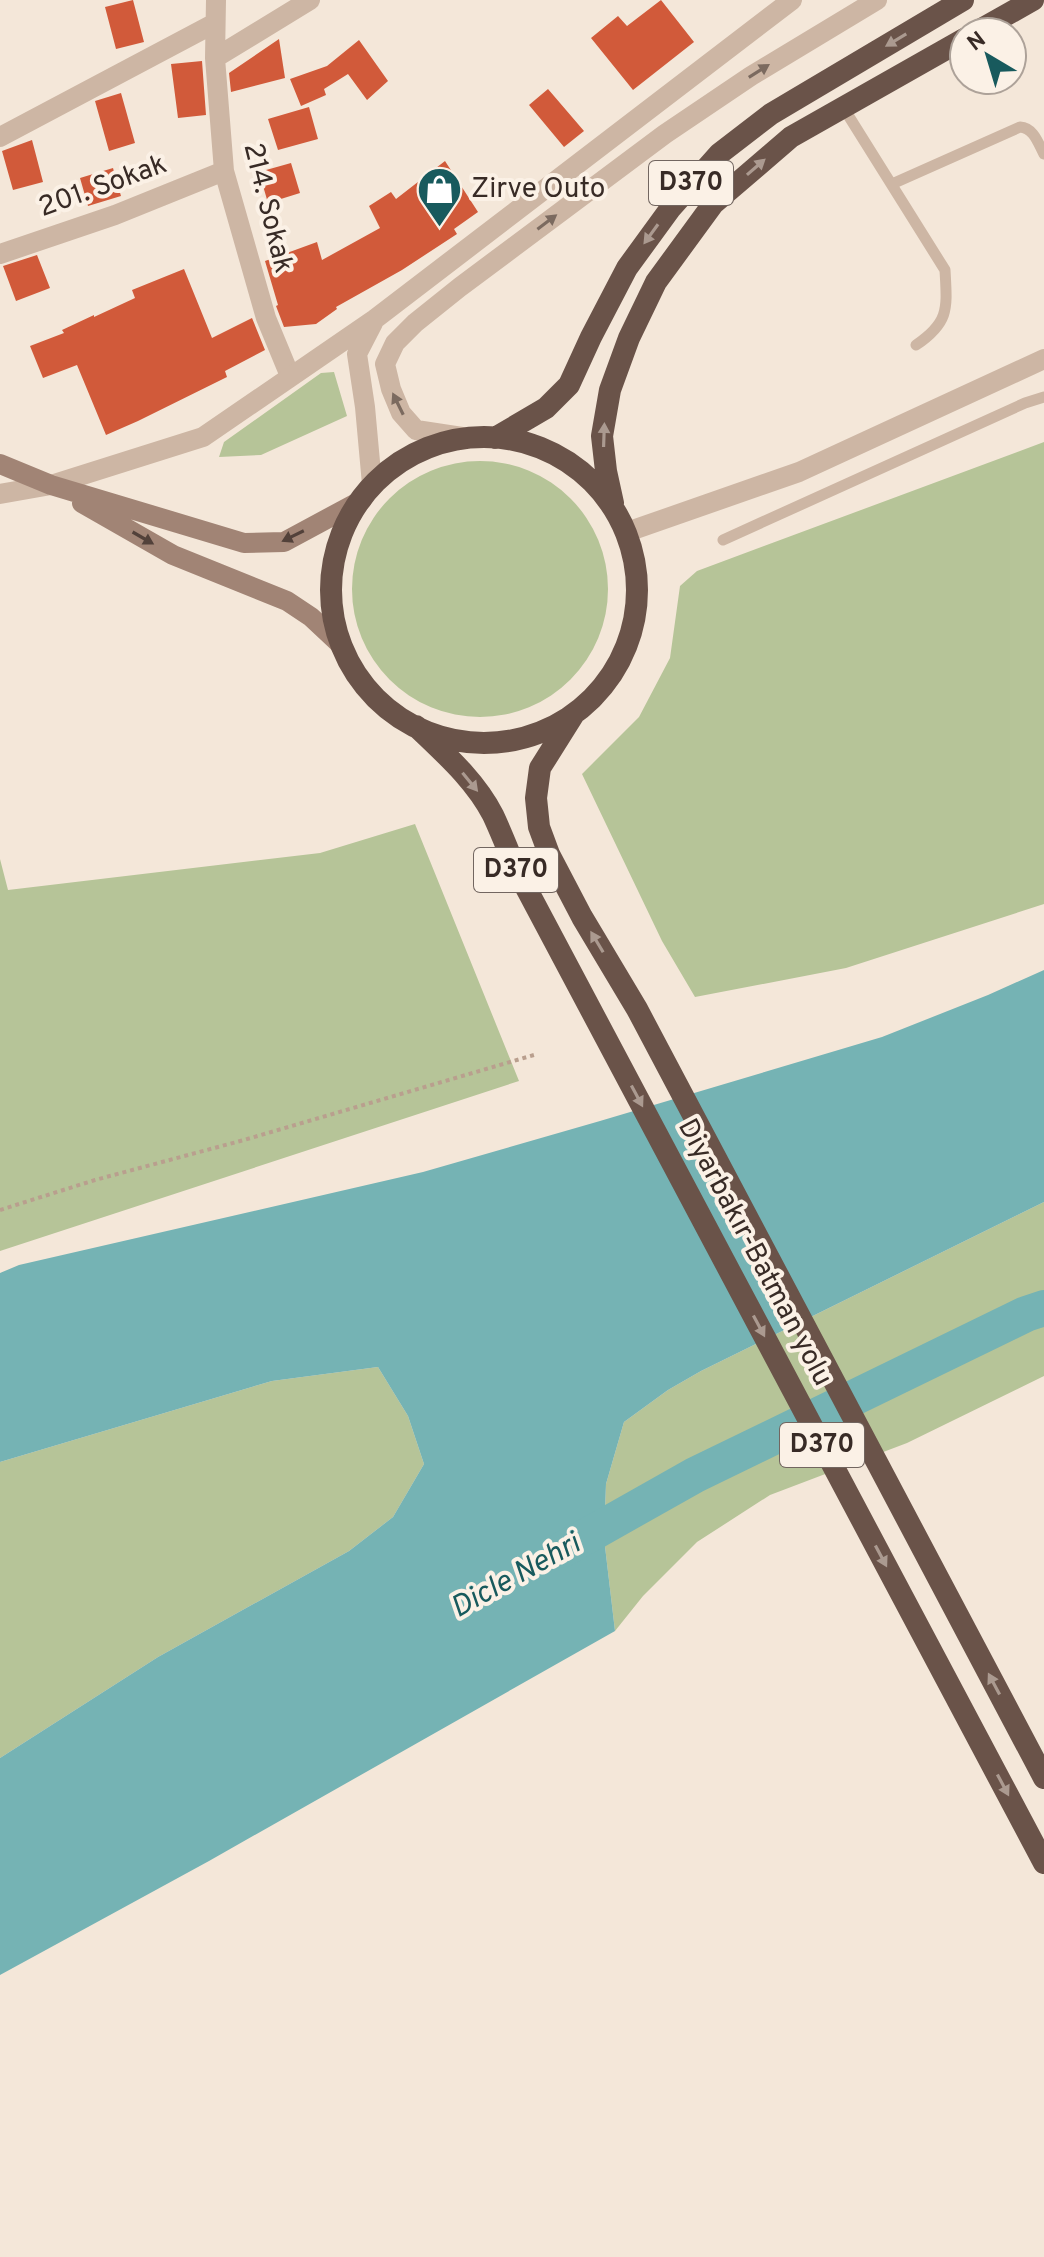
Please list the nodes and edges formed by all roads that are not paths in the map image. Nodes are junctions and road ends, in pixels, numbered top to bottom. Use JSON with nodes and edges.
{"nodes":[{"id":1,"x":216,"y":0,"type":"edge"},
{"id":2,"x":310,"y":0,"type":"edge"},
{"id":3,"x":792,"y":0,"type":"edge"},
{"id":4,"x":877,"y":0,"type":"edge"},
{"id":5,"x":963,"y":0,"type":"edge"},
{"id":6,"x":1033,"y":0,"type":"edge"},
{"id":7,"x":1004,"y":16,"type":"edge"},
{"id":8,"x":215,"y":23,"type":"junction"},
{"id":9,"x":948,"y":48,"type":"edge"},
{"id":10,"x":215,"y":58,"type":"junction"},
{"id":11,"x":843,"y":107,"type":"junction"},
{"id":12,"x":0,"y":137,"type":"edge"},
{"id":13,"x":1044,"y":154,"type":"edge"},
{"id":14,"x":224,"y":171,"type":"junction"},
{"id":15,"x":892,"y":184,"type":"junction"},
{"id":16,"x":0,"y":254,"type":"edge"},
{"id":17,"x":375,"y":319,"type":"junction"},
{"id":18,"x":916,"y":345,"type":"dead end"},
{"id":19,"x":1044,"y":359,"type":"edge"},
{"id":20,"x":290,"y":376,"type":"junction"},
{"id":21,"x":1044,"y":397,"type":"edge"},
{"id":22,"x":462,"y":437,"type":"junction"},
{"id":23,"x":495,"y":438,"type":"junction"},
{"id":24,"x":0,"y":464,"type":"edge"},
{"id":25,"x":51,"y":485,"type":"junction"},
{"id":26,"x":367,"y":492,"type":"junction"},
{"id":27,"x":0,"y":494,"type":"edge"},
{"id":28,"x":615,"y":512,"type":"junction"},
{"id":29,"x":627,"y":532,"type":"junction"},
{"id":30,"x":723,"y":540,"type":"dead end"},
{"id":31,"x":342,"y":646,"type":"junction"},
{"id":32,"x":574,"y":714,"type":"junction"},
{"id":33,"x":416,"y":726,"type":"junction"},
{"id":34,"x":1044,"y":1778,"type":"edge"},
{"id":35,"x":1044,"y":1863,"type":"edge"}],
"edges":[{"from":1,"to":8,"type":"street","name":"214. Sokak"},
{"from":2,"to":10,"type":"street"},
{"from":3,"to":17,"type":"street"},
{"from":22,"to":4,"type":"street","one_way":true},
{"from":5,"to":23,"type":"highway","number":"D370","one_way":true},
{"from":6,"to":7,"type":"highway"},
{"from":8,"to":10,"type":"street","name":"214. Sokak"},
{"from":8,"to":12,"type":"street"},
{"from":9,"to":11,"type":"highway","number":"D370"},
{"from":10,"to":14,"type":"street","name":"214. Sokak"},
{"from":11,"to":15,"type":"lane"},
{"from":28,"to":11,"type":"highway","number":"D370","one_way":true},
{"from":13,"to":15,"type":"lane"},
{"from":14,"to":16,"type":"street","name":"201. Sokak"},
{"from":14,"to":20,"type":"street","name":"214. Sokak"},
{"from":15,"to":18,"type":"lane"},
{"from":17,"to":20,"type":"street"},
{"from":17,"to":26,"type":"street"},
{"from":19,"to":29,"type":"street"},
{"from":20,"to":25,"type":"street"},
{"from":21,"to":30,"type":"lane"},
{"from":22,"to":23,"type":"highway"},
{"from":22,"to":26,"type":"highway"},
{"from":23,"to":28,"type":"highway"},
{"from":24,"to":25,"type":"main road"},
{"from":26,"to":25,"type":"main road","one_way":true},
{"from":25,"to":27,"type":"street"},
{"from":25,"to":31,"type":"main road","one_way":true},
{"from":26,"to":31,"type":"highway"},
{"from":28,"to":29,"type":"highway"},
{"from":29,"to":32,"type":"highway"},
{"from":31,"to":33,"type":"highway"},
{"from":32,"to":33,"type":"highway"},
{"from":34,"to":32,"type":"highway","name":"Diyarbakır-Batman yolu","number":"D370","one_way":true},
{"from":33,"to":35,"type":"highway","name":"Diyarbakır-Batman yolu","number":"D370","one_way":true}]}
